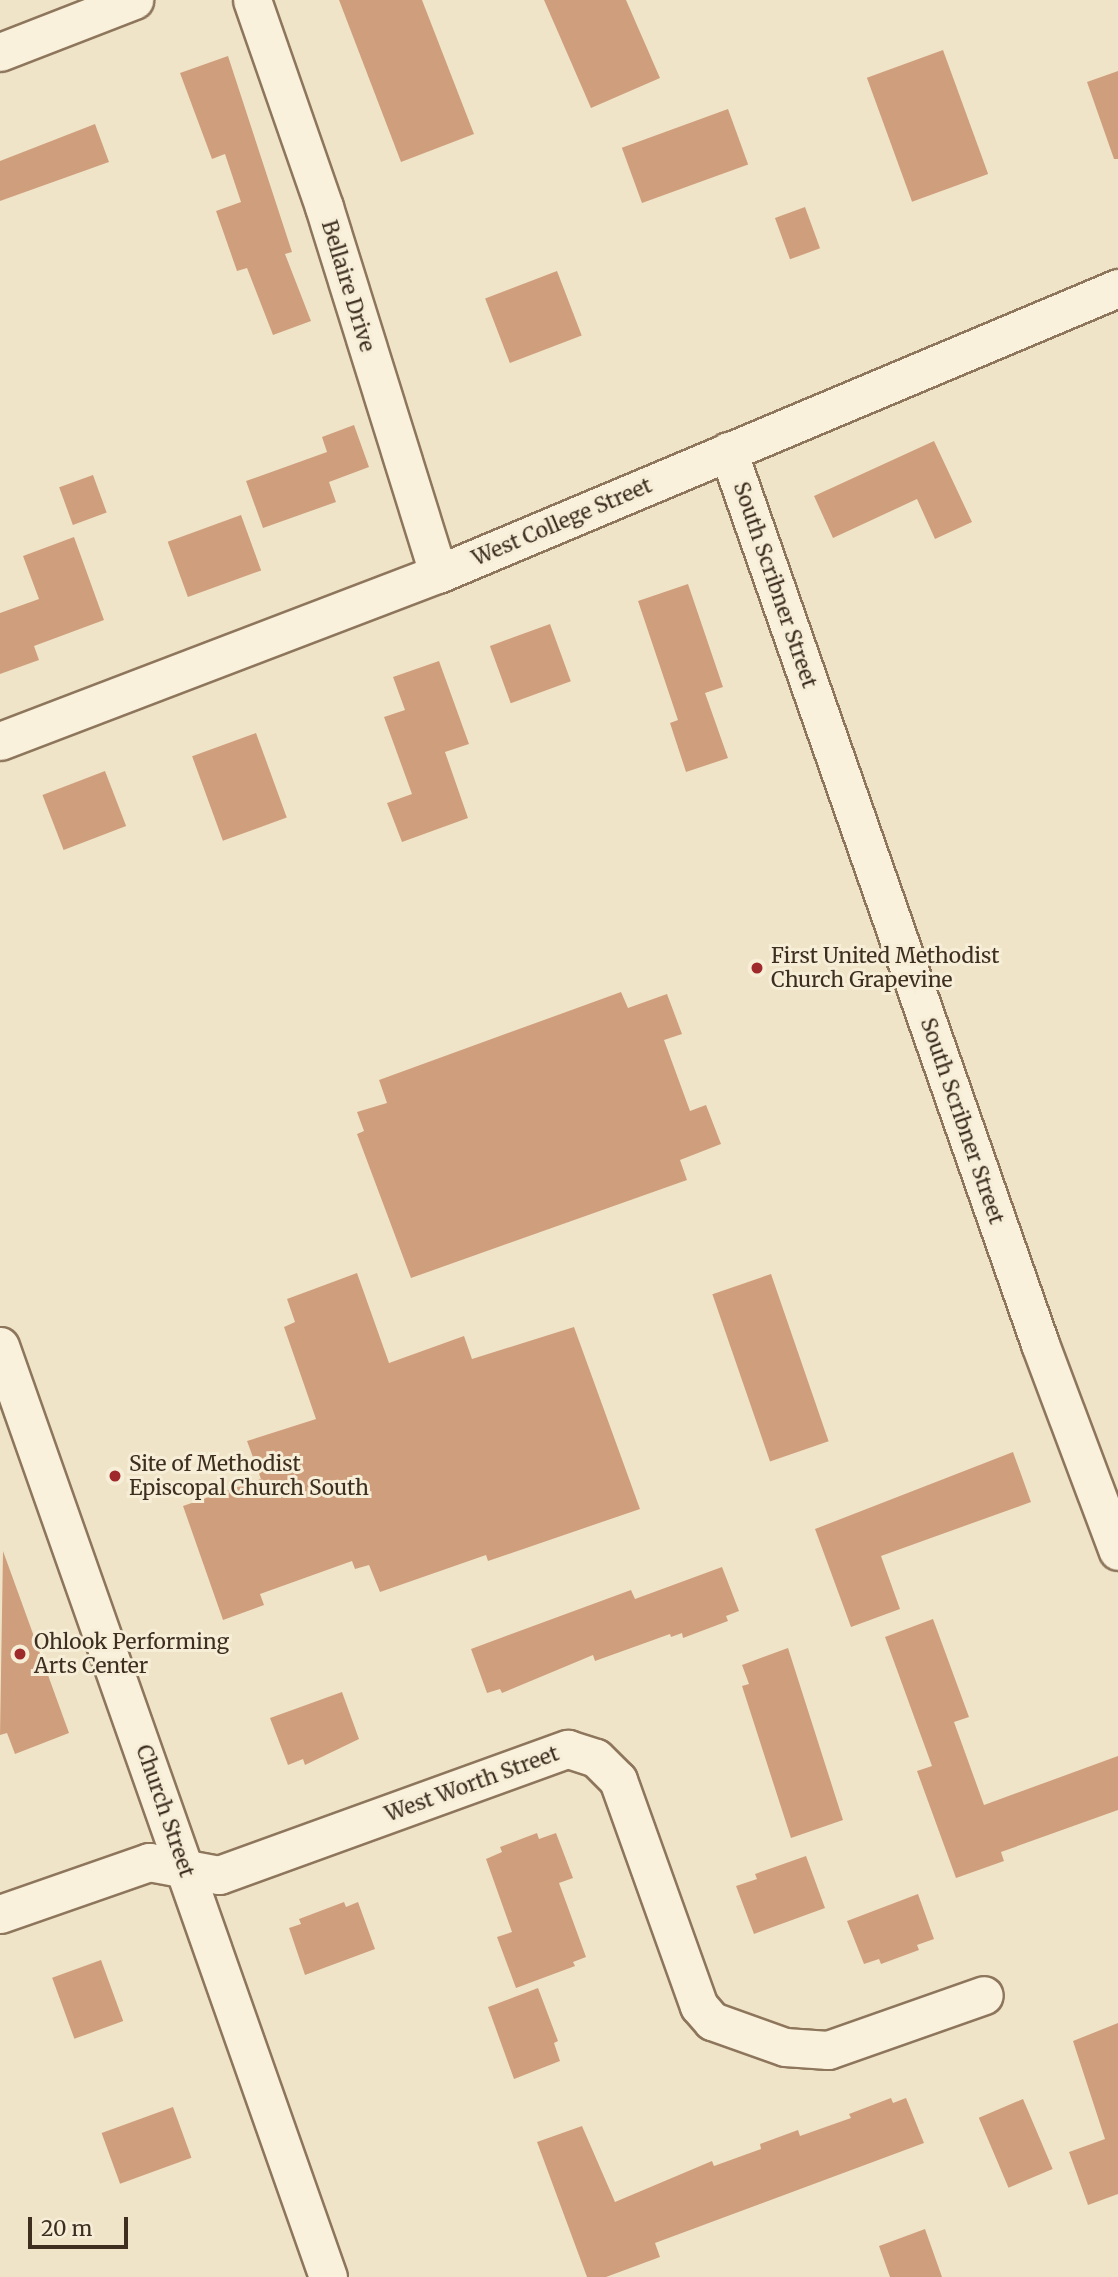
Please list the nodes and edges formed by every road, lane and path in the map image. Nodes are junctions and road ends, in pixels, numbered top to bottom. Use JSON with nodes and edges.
{"nodes":[{"id":1,"x":134,"y":0,"type":"edge"},
{"id":2,"x":252,"y":0,"type":"edge"},
{"id":3,"x":0,"y":51,"type":"edge"},
{"id":4,"x":1118,"y":288,"type":"edge"},
{"id":5,"x":727,"y":451,"type":"junction"},
{"id":6,"x":438,"y":575,"type":"junction"},
{"id":7,"x":0,"y":741,"type":"edge"},
{"id":8,"x":0,"y":1346,"type":"edge"},
{"id":9,"x":1118,"y":1551,"type":"edge"},
{"id":10,"x":184,"y":1867,"type":"junction"},
{"id":11,"x":0,"y":1914,"type":"edge"},
{"id":12,"x":985,"y":1995,"type":"dead end"},
{"id":13,"x":328,"y":2277,"type":"edge"}],
"edges":[{"from":1,"to":3,"type":"street"},
{"from":2,"to":6,"type":"street","name":"Bellaire Drive"},
{"from":4,"to":5,"type":"street","name":"West College Street"},
{"from":5,"to":6,"type":"street","name":"West College Street"},
{"from":5,"to":9,"type":"street","name":"South Scribner Street"},
{"from":6,"to":7,"type":"street","name":"West College Street"},
{"from":8,"to":10,"type":"street","name":"Church Street"},
{"from":10,"to":11,"type":"street","name":"West Worth Street"},
{"from":10,"to":12,"type":"street","name":"West Worth Street"},
{"from":10,"to":13,"type":"street","name":"Church Street"}]}
